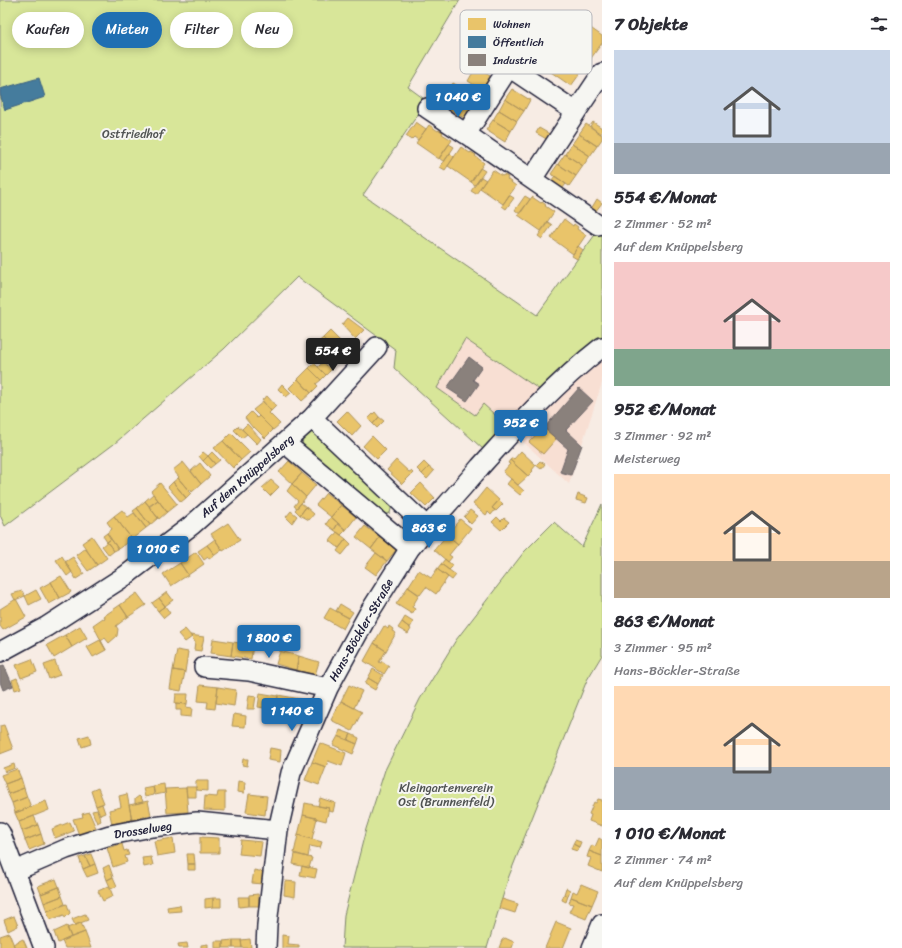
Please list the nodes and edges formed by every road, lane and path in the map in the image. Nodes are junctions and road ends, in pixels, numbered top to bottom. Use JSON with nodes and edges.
{"nodes":[{"id":1,"x":602,"y":73,"type":"edge"},
{"id":2,"x":505,"y":74,"type":"edge"},
{"id":3,"x":519,"y":74,"type":"edge"},
{"id":4,"x":427,"y":108,"type":"dead end"},
{"id":5,"x":576,"y":112,"type":"junction"},
{"id":6,"x":466,"y":134,"type":"junction"},
{"id":7,"x":532,"y":179,"type":"junction"},
{"id":8,"x":598,"y":225,"type":"dead end"},
{"id":9,"x":377,"y":347,"type":"dead end"},
{"id":10,"x":602,"y":347,"type":"edge"},
{"id":11,"x":312,"y":418,"type":"junction"},
{"id":12,"x":285,"y":443,"type":"junction"},
{"id":13,"x":427,"y":527,"type":"junction"},
{"id":14,"x":410,"y":548,"type":"junction"},
{"id":15,"x":0,"y":652,"type":"edge"},
{"id":16,"x":204,"y":667,"type":"dead end"},
{"id":17,"x":328,"y":688,"type":"junction"},
{"id":18,"x":278,"y":830,"type":"junction"},
{"id":19,"x":0,"y":832,"type":"edge"},
{"id":20,"x":15,"y":871,"type":"junction"},
{"id":21,"x":602,"y":924,"type":"edge"},
{"id":22,"x":44,"y":948,"type":"edge"},
{"id":23,"x":266,"y":948,"type":"edge"},
{"id":24,"x":592,"y":948,"type":"edge"}],
"edges":[{"from":1,"to":5,"type":"street"},
{"from":2,"to":6,"type":"street"},
{"from":3,"to":5,"type":"street"},
{"from":4,"to":6,"type":"street"},
{"from":5,"to":7,"type":"street"},
{"from":6,"to":7,"type":"street"},
{"from":7,"to":8,"type":"street"},
{"from":9,"to":11,"type":"street","name":"Auf dem Knüppelsberg"},
{"from":10,"to":13,"type":"street","name":"Hans-Böckler-Straße"},
{"from":11,"to":12,"type":"street","name":"Auf dem Knüppelsberg"},
{"from":11,"to":13,"type":"street"},
{"from":12,"to":14,"type":"street"},
{"from":12,"to":15,"type":"street","name":"Auf dem Knüppelsberg"},
{"from":13,"to":14,"type":"street","name":"Hans-Böckler-Straße"},
{"from":14,"to":17,"type":"street","name":"Hans-Böckler-Straße"},
{"from":16,"to":17,"type":"street"},
{"from":17,"to":18,"type":"street","name":"Hans-Böckler-Straße"},
{"from":18,"to":20,"type":"street","name":"Drosselweg"},
{"from":18,"to":23,"type":"street","name":"Hans-Böckler-Straße"},
{"from":19,"to":20,"type":"street"},
{"from":20,"to":22,"type":"street"},
{"from":21,"to":24,"type":"street"}]}
